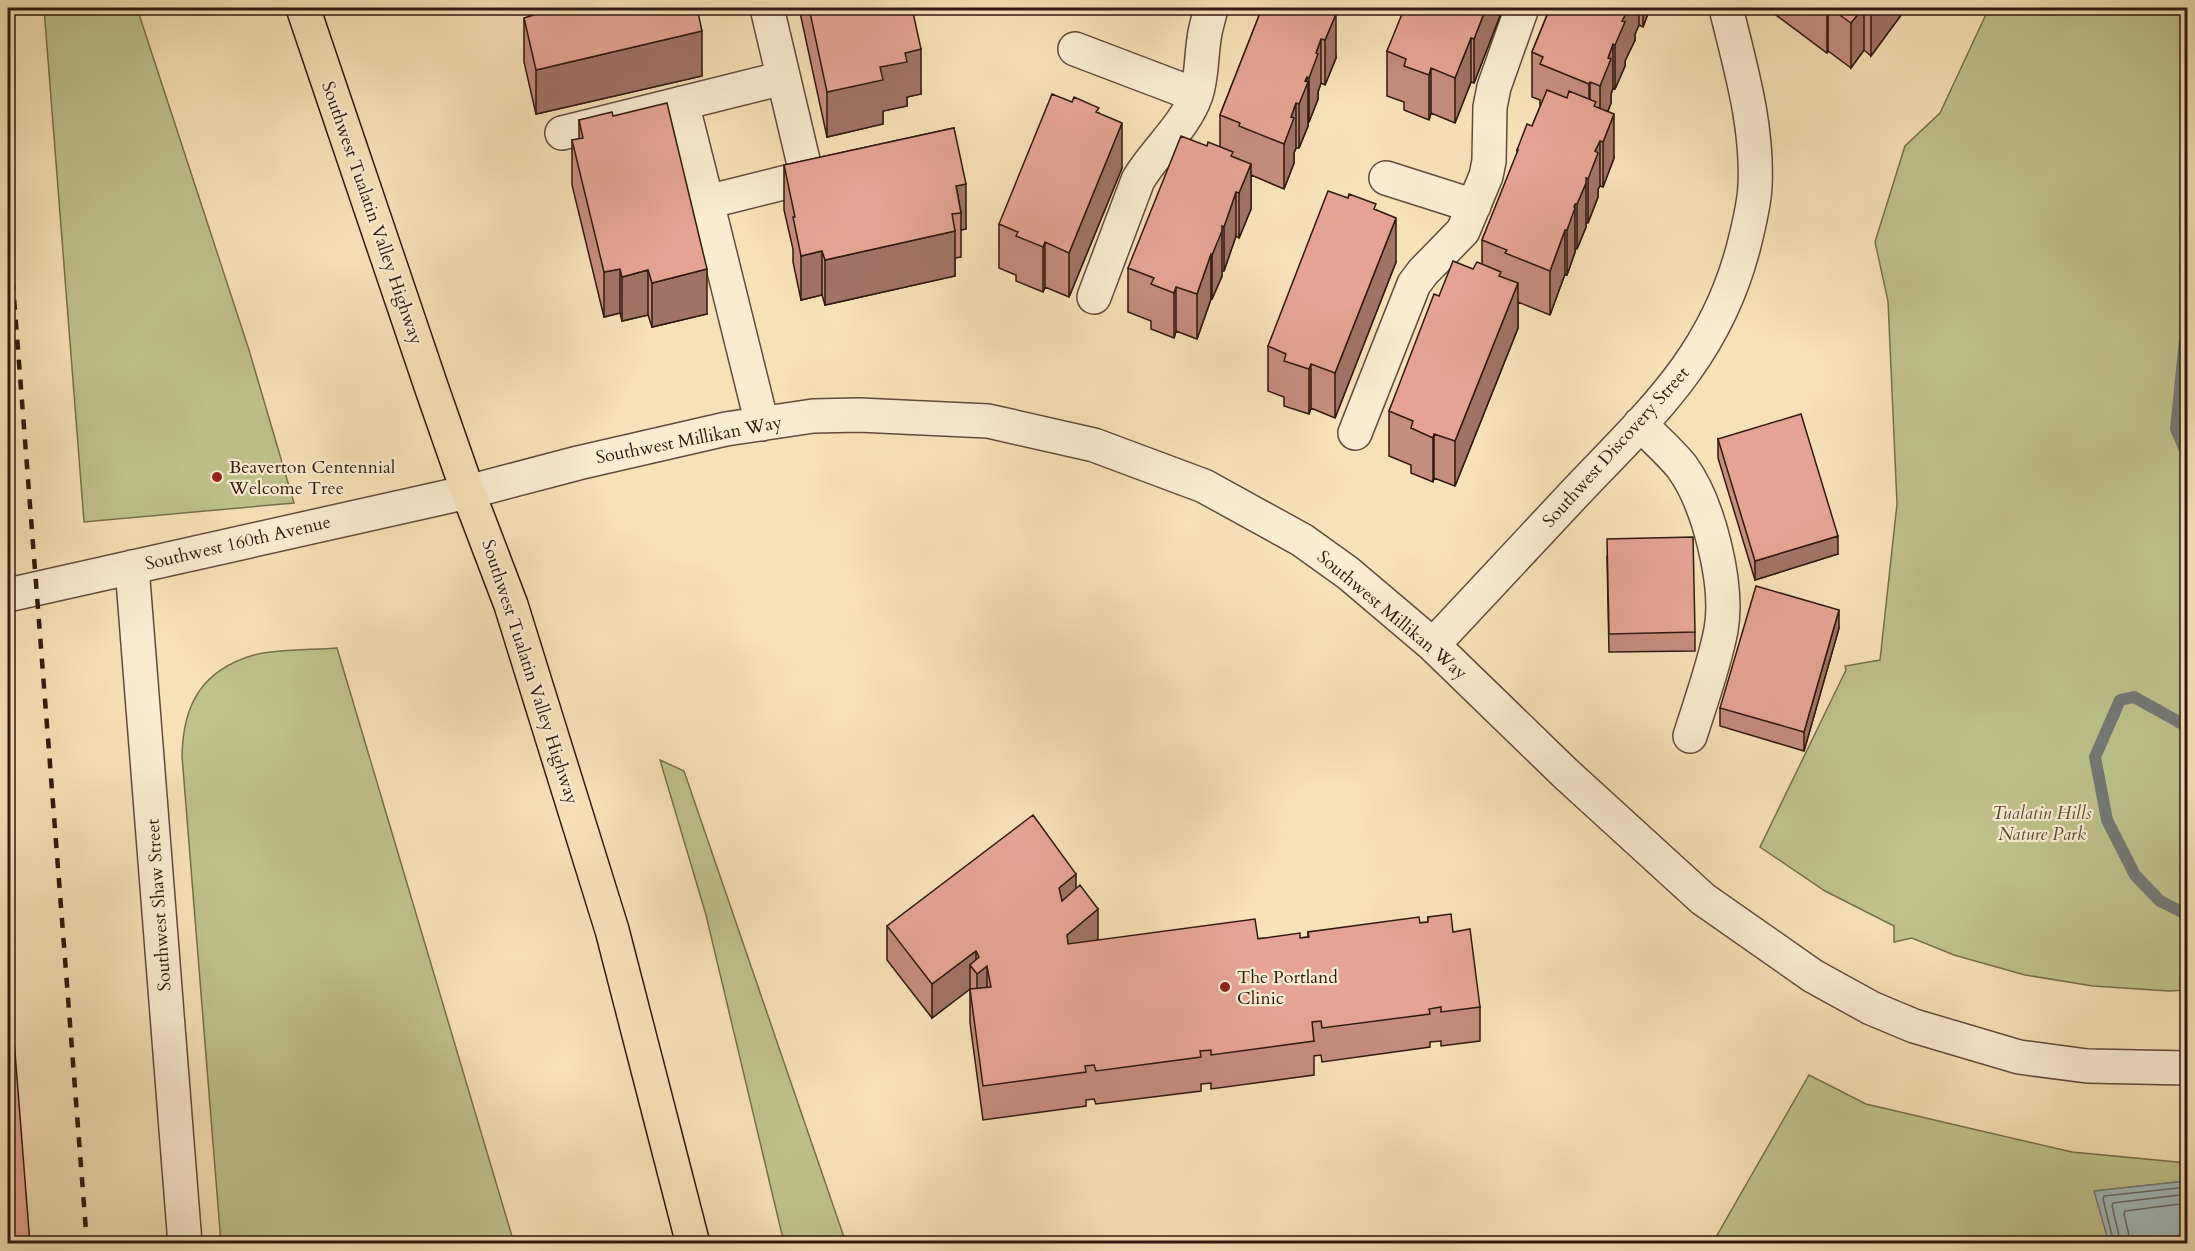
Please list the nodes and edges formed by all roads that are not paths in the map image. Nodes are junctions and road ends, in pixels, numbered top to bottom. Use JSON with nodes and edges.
{"nodes":[{"id":1,"x":303,"y":8,"type":"edge"},
{"id":2,"x":767,"y":8,"type":"edge"},
{"id":3,"x":1211,"y":8,"type":"edge"},
{"id":4,"x":1522,"y":8,"type":"edge"},
{"id":5,"x":1726,"y":8,"type":"edge"},
{"id":6,"x":1076,"y":49,"type":"dead end"},
{"id":7,"x":783,"y":78,"type":"junction"},
{"id":8,"x":1196,"y":95,"type":"junction"},
{"id":9,"x":682,"y":103,"type":"junction"},
{"id":10,"x":562,"y":133,"type":"dead end"},
{"id":11,"x":841,"y":168,"type":"edge"},
{"id":12,"x":807,"y":177,"type":"junction"},
{"id":13,"x":1386,"y":178,"type":"dead end"},
{"id":14,"x":707,"y":202,"type":"junction"},
{"id":15,"x":1474,"y":206,"type":"junction"},
{"id":16,"x":1094,"y":297,"type":"dead end"},
{"id":17,"x":762,"y":424,"type":"junction"},
{"id":18,"x":1640,"y":424,"type":"junction"},
{"id":19,"x":1354,"y":433,"type":"dead end"},
{"id":20,"x":468,"y":492,"type":"junction"},
{"id":21,"x":132,"y":567,"type":"junction"},
{"id":22,"x":8,"y":595,"type":"edge"},
{"id":23,"x":1433,"y":645,"type":"junction"},
{"id":24,"x":1690,"y":736,"type":"dead end"},
{"id":25,"x":2187,"y":1068,"type":"edge"},
{"id":26,"x":185,"y":1244,"type":"edge"},
{"id":27,"x":693,"y":1244,"type":"edge"}],
"edges":[{"from":1,"to":20,"type":"main road","name":"Southwest Tualatin Valley Highway"},
{"from":2,"to":7,"type":"street"},
{"from":3,"to":8,"type":"street"},
{"from":4,"to":15,"type":"street"},
{"from":5,"to":18,"type":"street","name":"Southwest Discovery Street"},
{"from":6,"to":8,"type":"street"},
{"from":7,"to":9,"type":"street"},
{"from":7,"to":12,"type":"street"},
{"from":8,"to":16,"type":"street"},
{"from":9,"to":10,"type":"street"},
{"from":9,"to":14,"type":"street"},
{"from":11,"to":12,"type":"street"},
{"from":12,"to":14,"type":"street"},
{"from":13,"to":15,"type":"street"},
{"from":14,"to":17,"type":"street"},
{"from":15,"to":19,"type":"street"},
{"from":17,"to":20,"type":"street","name":"Southwest Millikan Way"},
{"from":17,"to":23,"type":"street","name":"Southwest Millikan Way"},
{"from":18,"to":23,"type":"street","name":"Southwest Discovery Street"},
{"from":18,"to":24,"type":"street"},
{"from":20,"to":21,"type":"street","name":"Southwest 160th Avenue"},
{"from":20,"to":27,"type":"main road","name":"Southwest Tualatin Valley Highway"},
{"from":21,"to":22,"type":"street","name":"Southwest 160th Avenue"},
{"from":21,"to":26,"type":"street","name":"Southwest Shaw Street"},
{"from":23,"to":25,"type":"street","name":"Southwest Millikan Way"}]}
